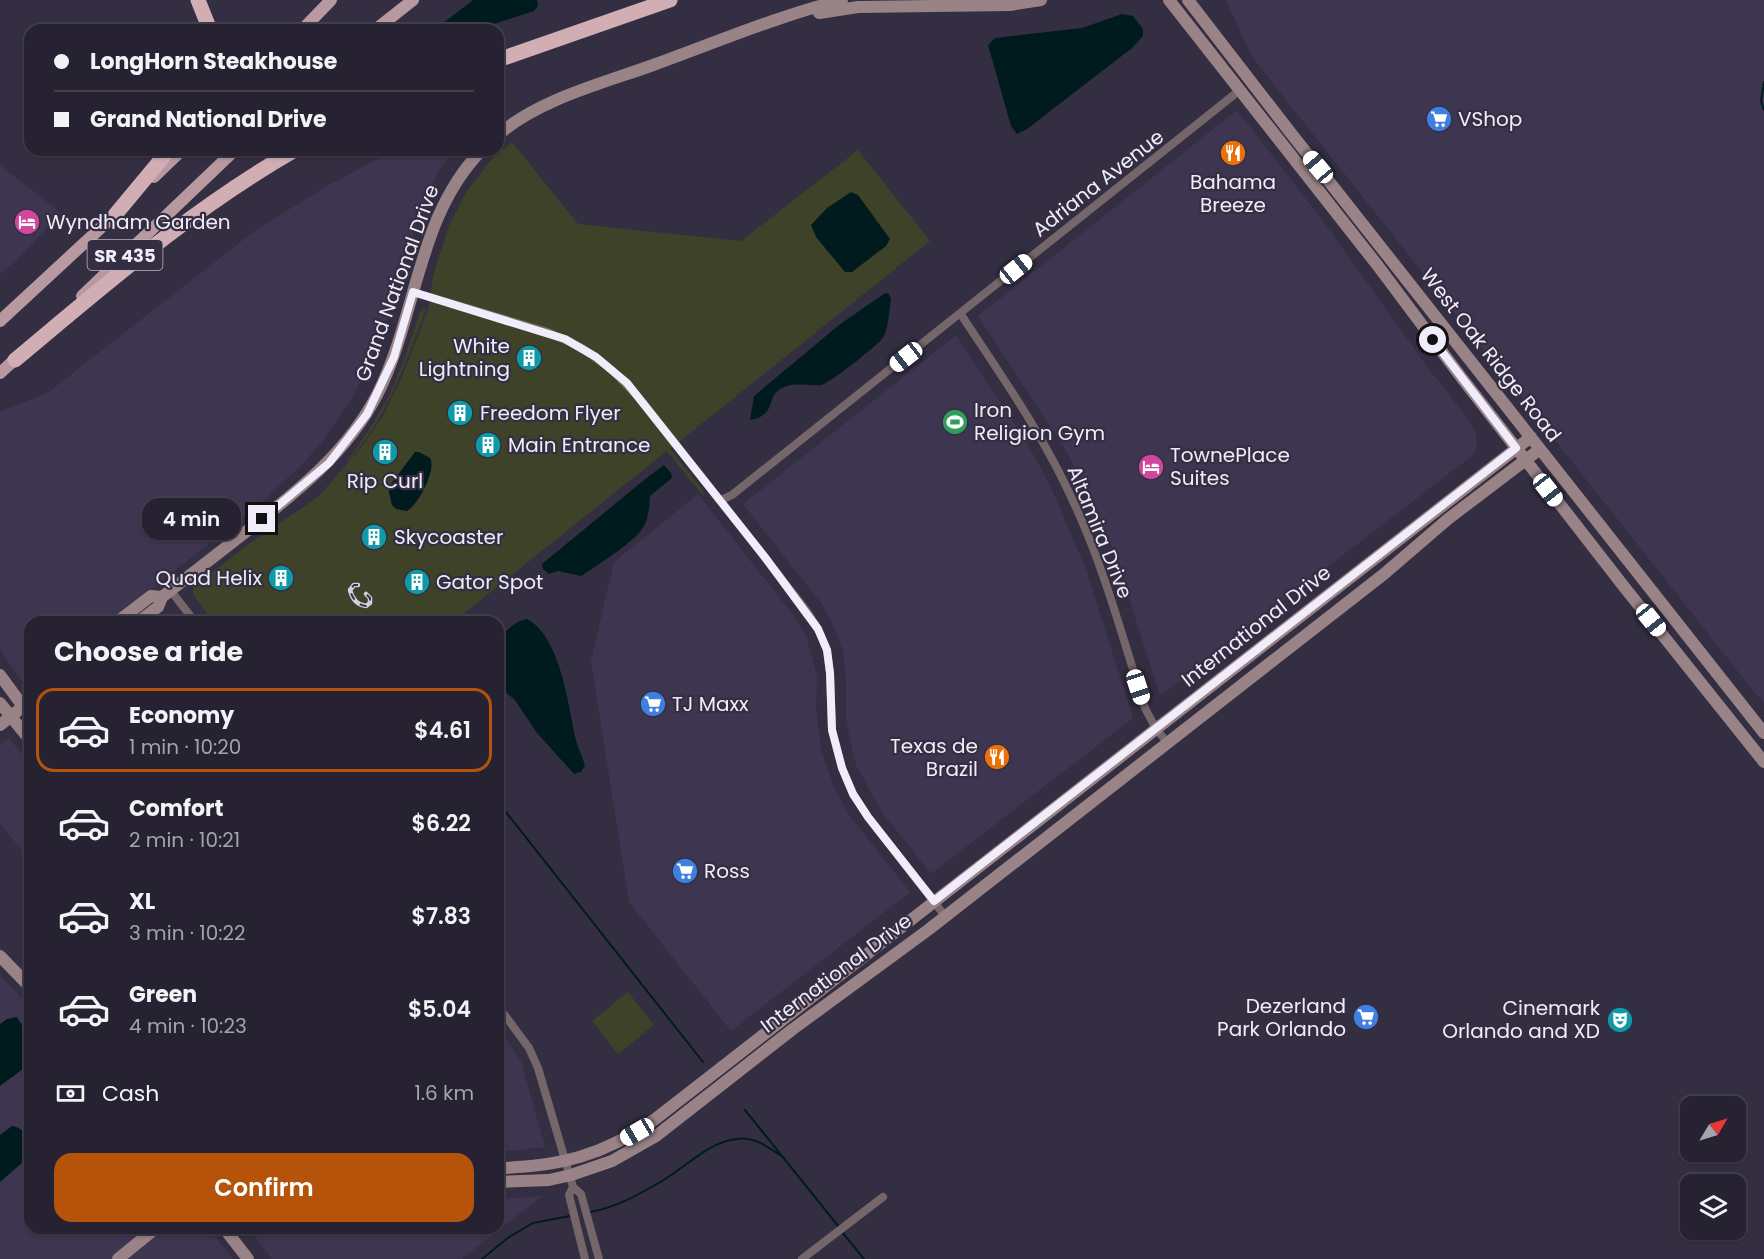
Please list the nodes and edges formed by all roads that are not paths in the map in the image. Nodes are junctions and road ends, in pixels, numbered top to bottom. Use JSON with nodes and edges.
{"nodes":[{"id":1,"x":198,"y":0,"type":"edge"},
{"id":2,"x":332,"y":0,"type":"edge"},
{"id":3,"x":413,"y":0,"type":"edge"},
{"id":4,"x":670,"y":0,"type":"edge"},
{"id":5,"x":842,"y":0,"type":"edge"},
{"id":6,"x":1041,"y":0,"type":"edge"},
{"id":7,"x":1169,"y":0,"type":"edge"},
{"id":8,"x":1188,"y":0,"type":"edge"},
{"id":9,"x":788,"y":17,"type":"junction"},
{"id":10,"x":208,"y":24,"type":"edge"},
{"id":11,"x":308,"y":24,"type":"edge"},
{"id":12,"x":383,"y":24,"type":"edge"},
{"id":13,"x":504,"y":58,"type":"edge"},
{"id":14,"x":1240,"y":90,"type":"junction"},
{"id":15,"x":504,"y":130,"type":"edge"},
{"id":16,"x":164,"y":156,"type":"edge"},
{"id":17,"x":176,"y":156,"type":"edge"},
{"id":18,"x":229,"y":156,"type":"edge"},
{"id":19,"x":285,"y":156,"type":"edge"},
{"id":20,"x":476,"y":156,"type":"edge"},
{"id":21,"x":115,"y":216,"type":"junction"},
{"id":22,"x":413,"y":292,"type":"junction"},
{"id":23,"x":960,"y":313,"type":"junction"},
{"id":24,"x":0,"y":321,"type":"edge"},
{"id":25,"x":15,"y":360,"type":"junction"},
{"id":26,"x":0,"y":372,"type":"edge"},
{"id":27,"x":1531,"y":437,"type":"junction"},
{"id":28,"x":1516,"y":448,"type":"junction"},
{"id":29,"x":1540,"y":449,"type":"junction"},
{"id":30,"x":1525,"y":460,"type":"junction"},
{"id":31,"x":721,"y":500,"type":"junction"},
{"id":32,"x":1351,"y":578,"type":"junction"},
{"id":33,"x":166,"y":594,"type":"junction"},
{"id":34,"x":1319,"y":601,"type":"junction"},
{"id":35,"x":125,"y":616,"type":"edge"},
{"id":36,"x":146,"y":616,"type":"edge"},
{"id":37,"x":189,"y":616,"type":"edge"},
{"id":38,"x":1328,"y":617,"type":"junction"},
{"id":39,"x":1300,"y":639,"type":"junction"},
{"id":40,"x":0,"y":675,"type":"edge"},
{"id":41,"x":0,"y":703,"type":"edge"},
{"id":42,"x":24,"y":703,"type":"edge"},
{"id":43,"x":24,"y":710,"type":"edge"},
{"id":44,"x":11,"y":716,"type":"junction"},
{"id":45,"x":0,"y":725,"type":"edge"},
{"id":46,"x":1156,"y":729,"type":"junction"},
{"id":47,"x":24,"y":732,"type":"edge"},
{"id":48,"x":1764,"y":733,"type":"edge"},
{"id":49,"x":1167,"y":742,"type":"junction"},
{"id":50,"x":1749,"y":742,"type":"junction"},
{"id":51,"x":1764,"y":745,"type":"edge"},
{"id":52,"x":1764,"y":762,"type":"edge"},
{"id":53,"x":934,"y":901,"type":"junction"},
{"id":54,"x":945,"y":916,"type":"junction"},
{"id":55,"x":0,"y":956,"type":"edge"},
{"id":56,"x":24,"y":981,"type":"edge"},
{"id":57,"x":504,"y":1014,"type":"edge"},
{"id":58,"x":566,"y":1162,"type":"junction"},
{"id":59,"x":504,"y":1168,"type":"edge"},
{"id":60,"x":572,"y":1181,"type":"junction"},
{"id":61,"x":504,"y":1182,"type":"edge"},
{"id":62,"x":883,"y":1197,"type":"dead end"},
{"id":63,"x":148,"y":1234,"type":"edge"},
{"id":64,"x":229,"y":1234,"type":"edge"},
{"id":65,"x":117,"y":1259,"type":"edge"},
{"id":66,"x":248,"y":1259,"type":"edge"},
{"id":67,"x":585,"y":1259,"type":"edge"},
{"id":68,"x":599,"y":1259,"type":"edge"},
{"id":69,"x":802,"y":1259,"type":"edge"}],
"edges":[{"from":1,"to":10,"type":"highway"},
{"from":2,"to":11,"type":"main road"},
{"from":3,"to":12,"type":"main road"},
{"from":4,"to":13,"type":"highway"},
{"from":5,"to":9,"type":"street"},
{"from":6,"to":9,"type":"street"},
{"from":7,"to":14,"type":"street","name":"West Oak Ridge Road"},
{"from":8,"to":27,"type":"street","name":"West Oak Ridge Road"},
{"from":9,"to":15,"type":"street"},
{"from":14,"to":23,"type":"street","name":"Adriana Avenue"},
{"from":14,"to":28,"type":"street","name":"West Oak Ridge Road"},
{"from":16,"to":21,"type":"highway"},
{"from":17,"to":21,"type":"main road","number":"SR 435"},
{"from":18,"to":25,"type":"main road","number":"SR 435"},
{"from":19,"to":25,"type":"highway"},
{"from":20,"to":22,"type":"street","name":"Grand National Drive"},
{"from":21,"to":24,"type":"main road","number":"SR 435"},
{"from":22,"to":31,"type":"street"},
{"from":22,"to":33,"type":"street","name":"Grand National Drive"},
{"from":23,"to":31,"type":"street","name":"Adriana Avenue"},
{"from":23,"to":46,"type":"street","name":"Altamira Drive"},
{"from":25,"to":26,"type":"main road","number":"SR 435"},
{"from":27,"to":28,"type":"street","name":"International Drive"},
{"from":27,"to":29,"type":"street","name":"West Oak Ridge Road"},
{"from":28,"to":30,"type":"street","name":"West Oak Ridge Road"},
{"from":28,"to":32,"type":"street","name":"International Drive"},
{"from":29,"to":30,"type":"street","name":"International Drive"},
{"from":29,"to":48,"type":"street","name":"West Oak Ridge Road"},
{"from":30,"to":38,"type":"street","name":"International Drive"},
{"from":30,"to":50,"type":"street","name":"West Oak Ridge Road"},
{"from":31,"to":53,"type":"street"},
{"from":32,"to":34,"type":"street","name":"International Drive"},
{"from":32,"to":38,"type":"street"},
{"from":33,"to":35,"type":"street","name":"Grand National Drive"},
{"from":33,"to":36,"type":"street","name":"Grand National Drive"},
{"from":33,"to":37,"type":"street"},
{"from":34,"to":39,"type":"street"},
{"from":34,"to":46,"type":"street","name":"International Drive"},
{"from":38,"to":39,"type":"street","name":"International Drive"},
{"from":39,"to":49,"type":"street","name":"International Drive"},
{"from":40,"to":42,"type":"street"},
{"from":41,"to":44,"type":"street"},
{"from":43,"to":44,"type":"street"},
{"from":44,"to":45,"type":"street"},
{"from":44,"to":47,"type":"street"},
{"from":46,"to":49,"type":"street","name":"Altamira Drive"},
{"from":46,"to":53,"type":"street","name":"International Drive"},
{"from":49,"to":54,"type":"street","name":"International Drive"},
{"from":50,"to":51,"type":"street"},
{"from":50,"to":52,"type":"street","name":"West Oak Ridge Road"},
{"from":53,"to":54,"type":"street"},
{"from":53,"to":58,"type":"street","name":"International Drive"},
{"from":54,"to":60,"type":"street","name":"International Drive"},
{"from":55,"to":56,"type":"street"},
{"from":57,"to":58,"type":"street"},
{"from":58,"to":59,"type":"street","name":"International Drive"},
{"from":58,"to":60,"type":"street"},
{"from":60,"to":61,"type":"street","name":"International Drive"},
{"from":60,"to":67,"type":"street"},
{"from":60,"to":68,"type":"street"},
{"from":62,"to":69,"type":"street"},
{"from":63,"to":65,"type":"street"},
{"from":64,"to":66,"type":"street"}]}
